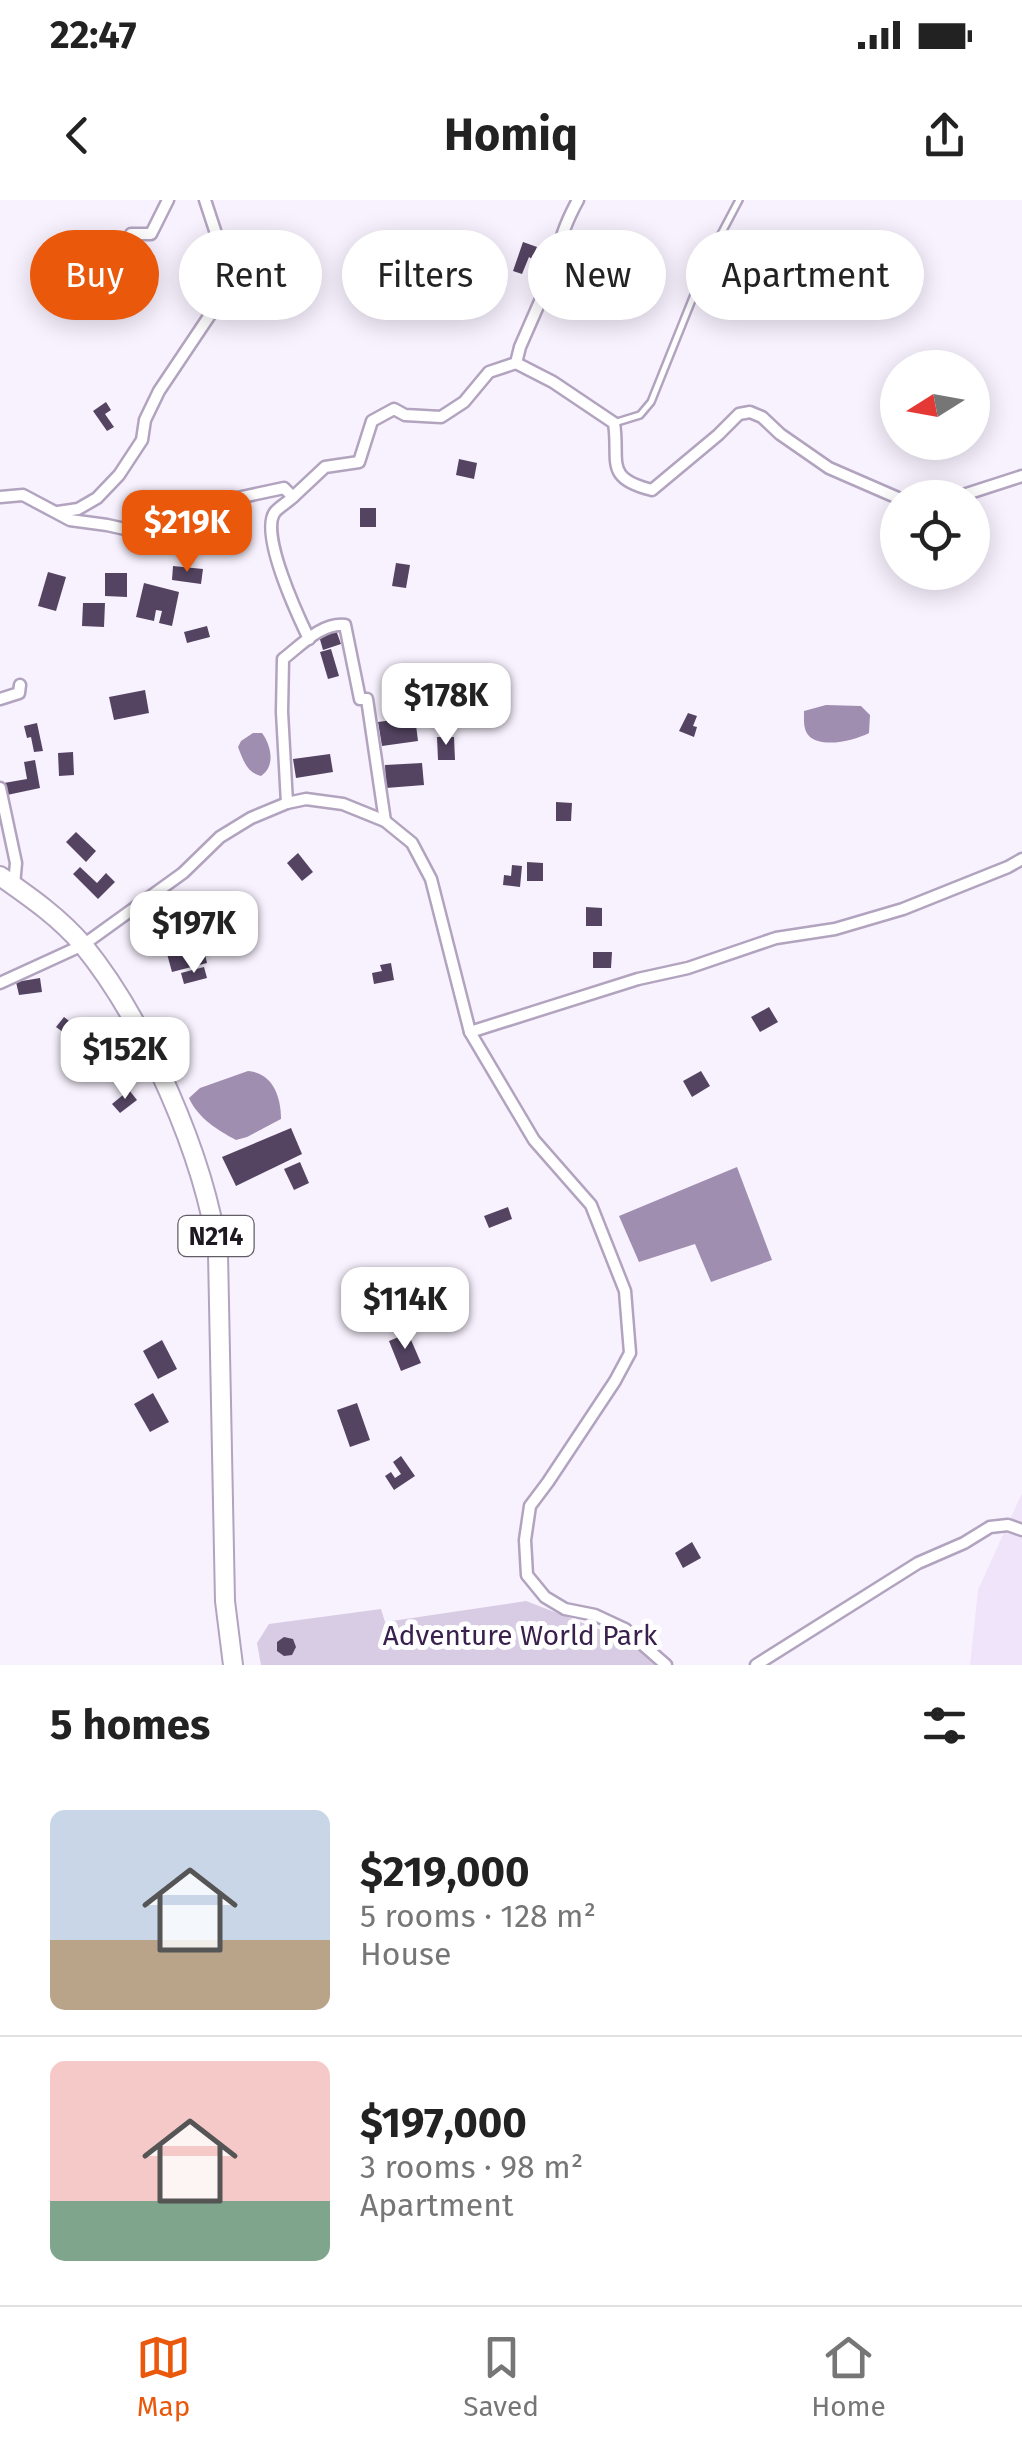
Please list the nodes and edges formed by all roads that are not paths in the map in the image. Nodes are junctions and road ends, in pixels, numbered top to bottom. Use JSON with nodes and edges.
{"nodes":[{"id":1,"x":168,"y":200,"type":"edge"},
{"id":2,"x":205,"y":200,"type":"edge"},
{"id":3,"x":578,"y":200,"type":"edge"},
{"id":4,"x":739,"y":200,"type":"edge"},
{"id":5,"x":153,"y":230,"type":"edge"},
{"id":6,"x":516,"y":363,"type":"junction"},
{"id":7,"x":614,"y":423,"type":"junction"},
{"id":8,"x":1022,"y":476,"type":"edge"},
{"id":9,"x":990,"y":486,"type":"edge"},
{"id":10,"x":880,"y":490,"type":"edge"},
{"id":11,"x":0,"y":497,"type":"edge"},
{"id":12,"x":293,"y":497,"type":"junction"},
{"id":13,"x":57,"y":512,"type":"junction"},
{"id":14,"x":309,"y":639,"type":"junction"},
{"id":15,"x":20,"y":685,"type":"dead end"},
{"id":16,"x":0,"y":699,"type":"edge"},
{"id":17,"x":0,"y":788,"type":"edge"},
{"id":18,"x":287,"y":804,"type":"junction"},
{"id":19,"x":385,"y":821,"type":"junction"},
{"id":20,"x":1022,"y":859,"type":"edge"},
{"id":21,"x":7,"y":881,"type":"edge"},
{"id":22,"x":82,"y":945,"type":"junction"},
{"id":23,"x":0,"y":983,"type":"edge"},
{"id":24,"x":470,"y":1032,"type":"junction"},
{"id":25,"x":1022,"y":1530,"type":"edge"},
{"id":26,"x":233,"y":1665,"type":"edge"},
{"id":27,"x":666,"y":1665,"type":"edge"},
{"id":28,"x":756,"y":1665,"type":"edge"}],
"edges":[{"from":1,"to":5,"type":"street"},
{"from":2,"to":13,"type":"street"},
{"from":3,"to":6,"type":"street"},
{"from":4,"to":7,"type":"lane"},
{"from":6,"to":7,"type":"street"},
{"from":6,"to":12,"type":"street"},
{"from":7,"to":10,"type":"street"},
{"from":8,"to":9,"type":"street"},
{"from":11,"to":13,"type":"street"},
{"from":12,"to":13,"type":"street"},
{"from":12,"to":14,"type":"street"},
{"from":14,"to":18,"type":"street"},
{"from":14,"to":19,"type":"street"},
{"from":15,"to":16,"type":"street"},
{"from":17,"to":21,"type":"street"},
{"from":18,"to":19,"type":"street"},
{"from":18,"to":22,"type":"street"},
{"from":19,"to":24,"type":"street"},
{"from":20,"to":24,"type":"street"},
{"from":21,"to":22,"type":"highway","number":"N214"},
{"from":22,"to":23,"type":"street"},
{"from":22,"to":26,"type":"highway","number":"N214"},
{"from":24,"to":27,"type":"street"},
{"from":25,"to":28,"type":"street"}]}
